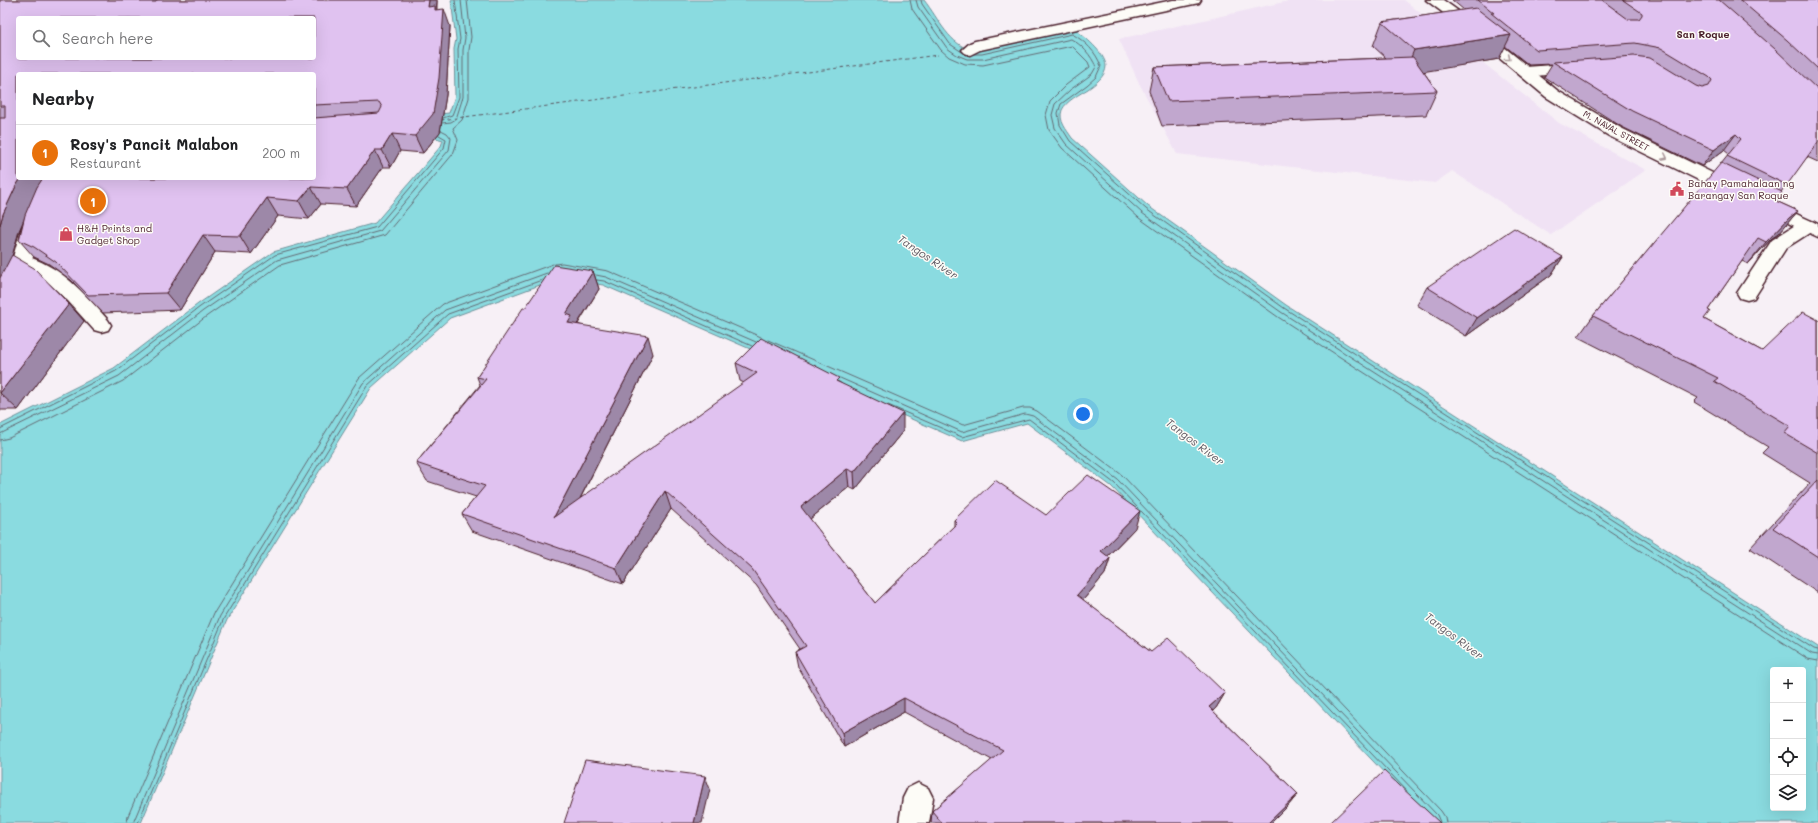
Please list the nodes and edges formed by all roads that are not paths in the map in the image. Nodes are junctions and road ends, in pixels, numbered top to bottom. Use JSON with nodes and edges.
{"nodes":[{"id":1,"x":1194,"y":0,"type":"edge"},
{"id":2,"x":1433,"y":0,"type":"edge"},
{"id":3,"x":970,"y":50,"type":"dead end"},
{"id":4,"x":1591,"y":68,"type":"edge"},
{"id":5,"x":1526,"y":72,"type":"junction"},
{"id":6,"x":57,"y":180,"type":"edge"},
{"id":7,"x":1812,"y":229,"type":"edge"},
{"id":8,"x":22,"y":261,"type":"junction"},
{"id":9,"x":4,"y":292,"type":"edge"},
{"id":10,"x":1747,"y":293,"type":"dead end"},
{"id":11,"x":101,"y":325,"type":"dead end"}],
"edges":[{"from":1,"to":3,"type":"main road"},
{"from":2,"to":5,"type":"main road","name":"M. NAVAL STREET","one_way":true},
{"from":4,"to":5,"type":"main road"},
{"from":5,"to":7,"type":"main road","name":"M. NAVAL STREET","one_way":true},
{"from":6,"to":8,"type":"main road"},
{"from":7,"to":10,"type":"main road"},
{"from":8,"to":9,"type":"main road"},
{"from":8,"to":11,"type":"main road"}]}
